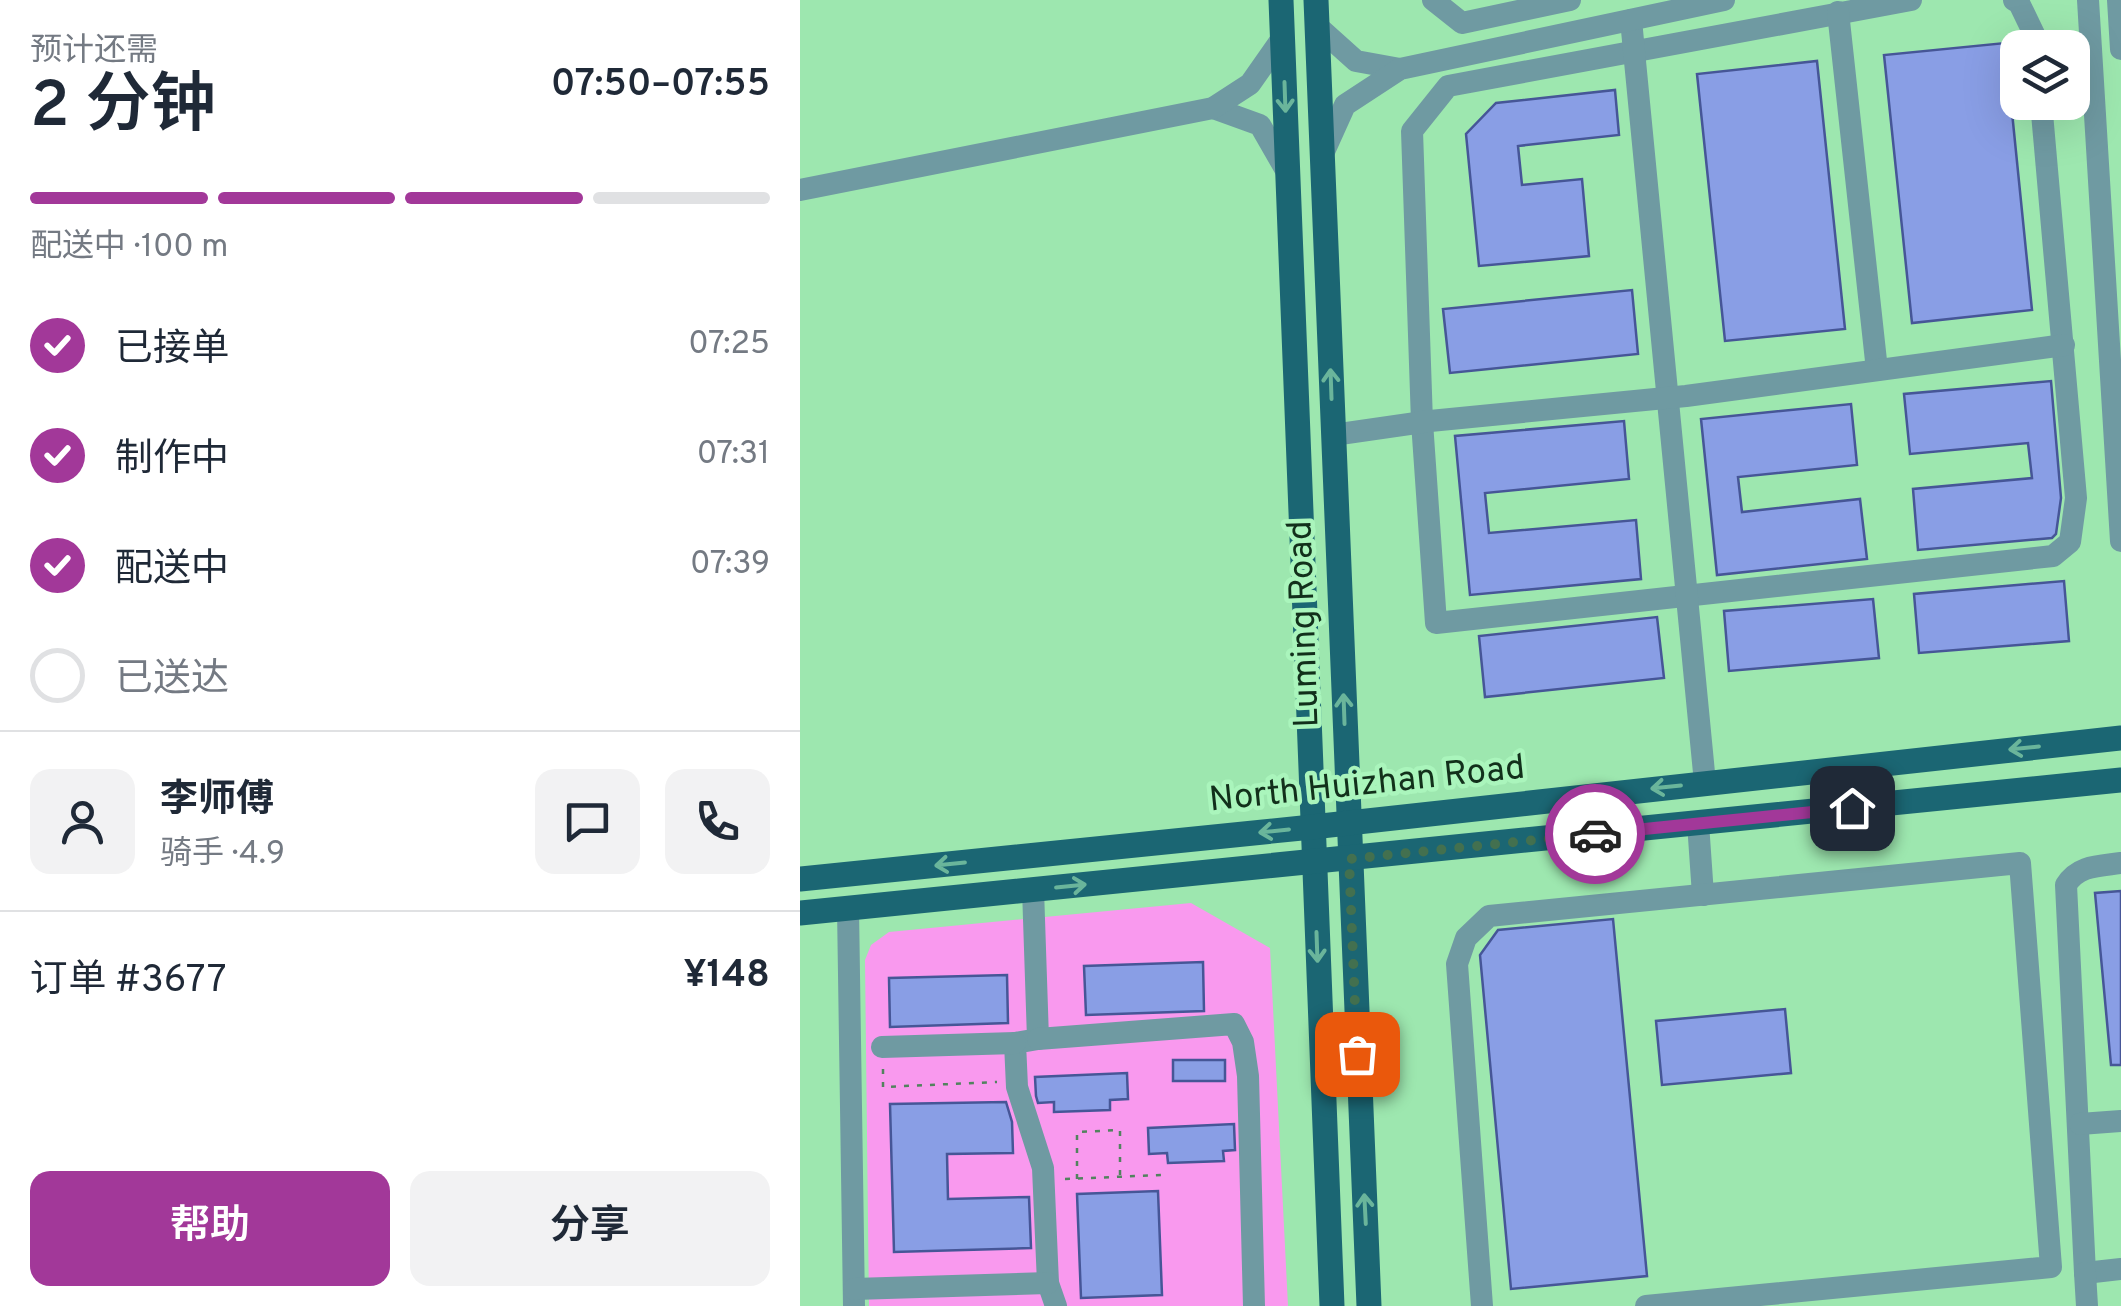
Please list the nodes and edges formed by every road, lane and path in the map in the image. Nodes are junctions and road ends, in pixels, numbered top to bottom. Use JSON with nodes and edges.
{"nodes":[{"id":1,"x":1281,"y":0,"type":"edge"},
{"id":2,"x":1316,"y":0,"type":"edge"},
{"id":3,"x":1434,"y":0,"type":"edge"},
{"id":4,"x":1570,"y":0,"type":"edge"},
{"id":5,"x":1724,"y":0,"type":"edge"},
{"id":6,"x":1911,"y":0,"type":"edge"},
{"id":7,"x":2014,"y":0,"type":"edge"},
{"id":8,"x":2088,"y":0,"type":"edge"},
{"id":9,"x":2118,"y":0,"type":"edge"},
{"id":10,"x":1639,"y":12,"type":"edge"},
{"id":11,"x":1838,"y":12,"type":"junction"},
{"id":12,"x":1317,"y":26,"type":"junction"},
{"id":13,"x":2032,"y":30,"type":"edge"},
{"id":14,"x":1282,"y":38,"type":"junction"},
{"id":15,"x":2121,"y":49,"type":"edge"},
{"id":16,"x":1633,"y":51,"type":"junction"},
{"id":17,"x":1400,"y":69,"type":"junction"},
{"id":18,"x":1212,"y":108,"type":"junction"},
{"id":19,"x":2043,"y":120,"type":"edge"},
{"id":20,"x":1322,"y":156,"type":"junction"},
{"id":21,"x":1287,"y":172,"type":"junction"},
{"id":22,"x":800,"y":190,"type":"edge"},
{"id":23,"x":2064,"y":345,"type":"junction"},
{"id":24,"x":1877,"y":370,"type":"junction"},
{"id":25,"x":1669,"y":397,"type":"junction"},
{"id":26,"x":1422,"y":422,"type":"junction"},
{"id":27,"x":1333,"y":434,"type":"junction"},
{"id":28,"x":2121,"y":541,"type":"edge"},
{"id":29,"x":1689,"y":595,"type":"junction"},
{"id":30,"x":2121,"y":738,"type":"edge"},
{"id":31,"x":2121,"y":780,"type":"edge"},
{"id":32,"x":1705,"y":783,"type":"junction"},
{"id":33,"x":1348,"y":822,"type":"junction"},
{"id":34,"x":1698,"y":823,"type":"junction"},
{"id":35,"x":1312,"y":827,"type":"junction"},
{"id":36,"x":1349,"y":859,"type":"junction"},
{"id":37,"x":1314,"y":861,"type":"junction"},
{"id":38,"x":2121,"y":863,"type":"edge"},
{"id":39,"x":800,"y":879,"type":"edge"},
{"id":40,"x":1033,"y":890,"type":"junction"},
{"id":41,"x":1704,"y":895,"type":"junction"},
{"id":42,"x":848,"y":908,"type":"junction"},
{"id":43,"x":800,"y":913,"type":"edge"},
{"id":44,"x":1027,"y":1041,"type":"junction"},
{"id":45,"x":882,"y":1048,"type":"joint"},
{"id":46,"x":1016,"y":1082,"type":"junction"},
{"id":47,"x":2121,"y":1120,"type":"edge"},
{"id":48,"x":2080,"y":1124,"type":"junction"},
{"id":49,"x":1161,"y":1174,"type":"dead end"},
{"id":50,"x":1120,"y":1176,"type":"junction"},
{"id":51,"x":1077,"y":1179,"type":"junction"},
{"id":52,"x":1044,"y":1180,"type":"junction"},
{"id":53,"x":2121,"y":1269,"type":"edge"},
{"id":54,"x":2085,"y":1273,"type":"junction"},
{"id":55,"x":1052,"y":1295,"type":"edge"},
{"id":56,"x":854,"y":1298,"type":"edge"},
{"id":57,"x":1254,"y":1306,"type":"edge"},
{"id":58,"x":1332,"y":1306,"type":"edge"},
{"id":59,"x":1370,"y":1306,"type":"edge"},
{"id":60,"x":1482,"y":1306,"type":"edge"},
{"id":61,"x":1646,"y":1306,"type":"edge"},
{"id":62,"x":2087,"y":1306,"type":"edge"}],
"edges":[{"from":1,"to":14,"type":"main road","name":"Luming Road"},
{"from":2,"to":12,"type":"main road","name":"Luming Road"},
{"from":3,"to":4,"type":"street"},
{"from":5,"to":10,"type":"street"},
{"from":6,"to":11,"type":"street"},
{"from":7,"to":13,"type":"street"},
{"from":8,"to":28,"type":"street"},
{"from":9,"to":15,"type":"street"},
{"from":10,"to":16,"type":"street"},
{"from":10,"to":17,"type":"street"},
{"from":11,"to":16,"type":"street"},
{"from":11,"to":24,"type":"street"},
{"from":12,"to":17,"type":"street"},
{"from":12,"to":20,"type":"main road","name":"Luming Road"},
{"from":14,"to":18,"type":"street"},
{"from":14,"to":21,"type":"main road","name":"Luming Road","one_way":true},
{"from":16,"to":25,"type":"street"},
{"from":16,"to":26,"type":"street"},
{"from":17,"to":20,"type":"street"},
{"from":18,"to":21,"type":"street"},
{"from":18,"to":22,"type":"street"},
{"from":19,"to":23,"type":"street"},
{"from":27,"to":20,"type":"main road","name":"Luming Road","one_way":true},
{"from":21,"to":35,"type":"main road","name":"Luming Road"},
{"from":23,"to":24,"type":"street"},
{"from":23,"to":29,"type":"street"},
{"from":24,"to":25,"type":"street"},
{"from":25,"to":26,"type":"street"},
{"from":25,"to":29,"type":"street"},
{"from":26,"to":27,"type":"street"},
{"from":26,"to":29,"type":"street"},
{"from":33,"to":27,"type":"main road","name":"Luming Road","one_way":true},
{"from":29,"to":32,"type":"street"},
{"from":30,"to":32,"type":"main road","name":"North Huizhan Road","one_way":true},
{"from":31,"to":34,"type":"main road","name":"North Huizhan Road"},
{"from":32,"to":33,"type":"main road","name":"North Huizhan Road","one_way":true},
{"from":33,"to":35,"type":"main road","name":"North Huizhan Road"},
{"from":33,"to":36,"type":"main road","name":"Luming Road"},
{"from":34,"to":36,"type":"main road","name":"North Huizhan Road"},
{"from":34,"to":41,"type":"street"},
{"from":35,"to":37,"type":"main road","name":"Luming Road"},
{"from":35,"to":39,"type":"main road","name":"North Huizhan Road","one_way":true},
{"from":36,"to":37,"type":"main road","name":"North Huizhan Road"},
{"from":59,"to":36,"type":"main road","name":"Luming Road","one_way":true},
{"from":40,"to":37,"type":"main road","name":"North Huizhan Road","one_way":true},
{"from":37,"to":58,"type":"main road","name":"Luming Road","one_way":true},
{"from":38,"to":48,"type":"street"},
{"from":40,"to":42,"type":"main road","name":"North Huizhan Road"},
{"from":40,"to":44,"type":"street"},
{"from":41,"to":60,"type":"street"},
{"from":41,"to":61,"type":"street"},
{"from":42,"to":43,"type":"main road","name":"North Huizhan Road"},
{"from":42,"to":56,"type":"street"},
{"from":44,"to":45,"type":"street"},
{"from":44,"to":46,"type":"street"},
{"from":44,"to":57,"type":"street"},
{"from":45,"to":46,"type":"path"},
{"from":46,"to":52,"type":"street"},
{"from":47,"to":48,"type":"street"},
{"from":48,"to":54,"type":"street"},
{"from":49,"to":50,"type":"path"},
{"from":50,"to":51,"type":"path"},
{"from":50,"to":51,"type":"path"},
{"from":51,"to":52,"type":"path"},
{"from":52,"to":55,"type":"street"},
{"from":53,"to":54,"type":"street"},
{"from":54,"to":62,"type":"street"},
{"from":55,"to":56,"type":"street"}]}
